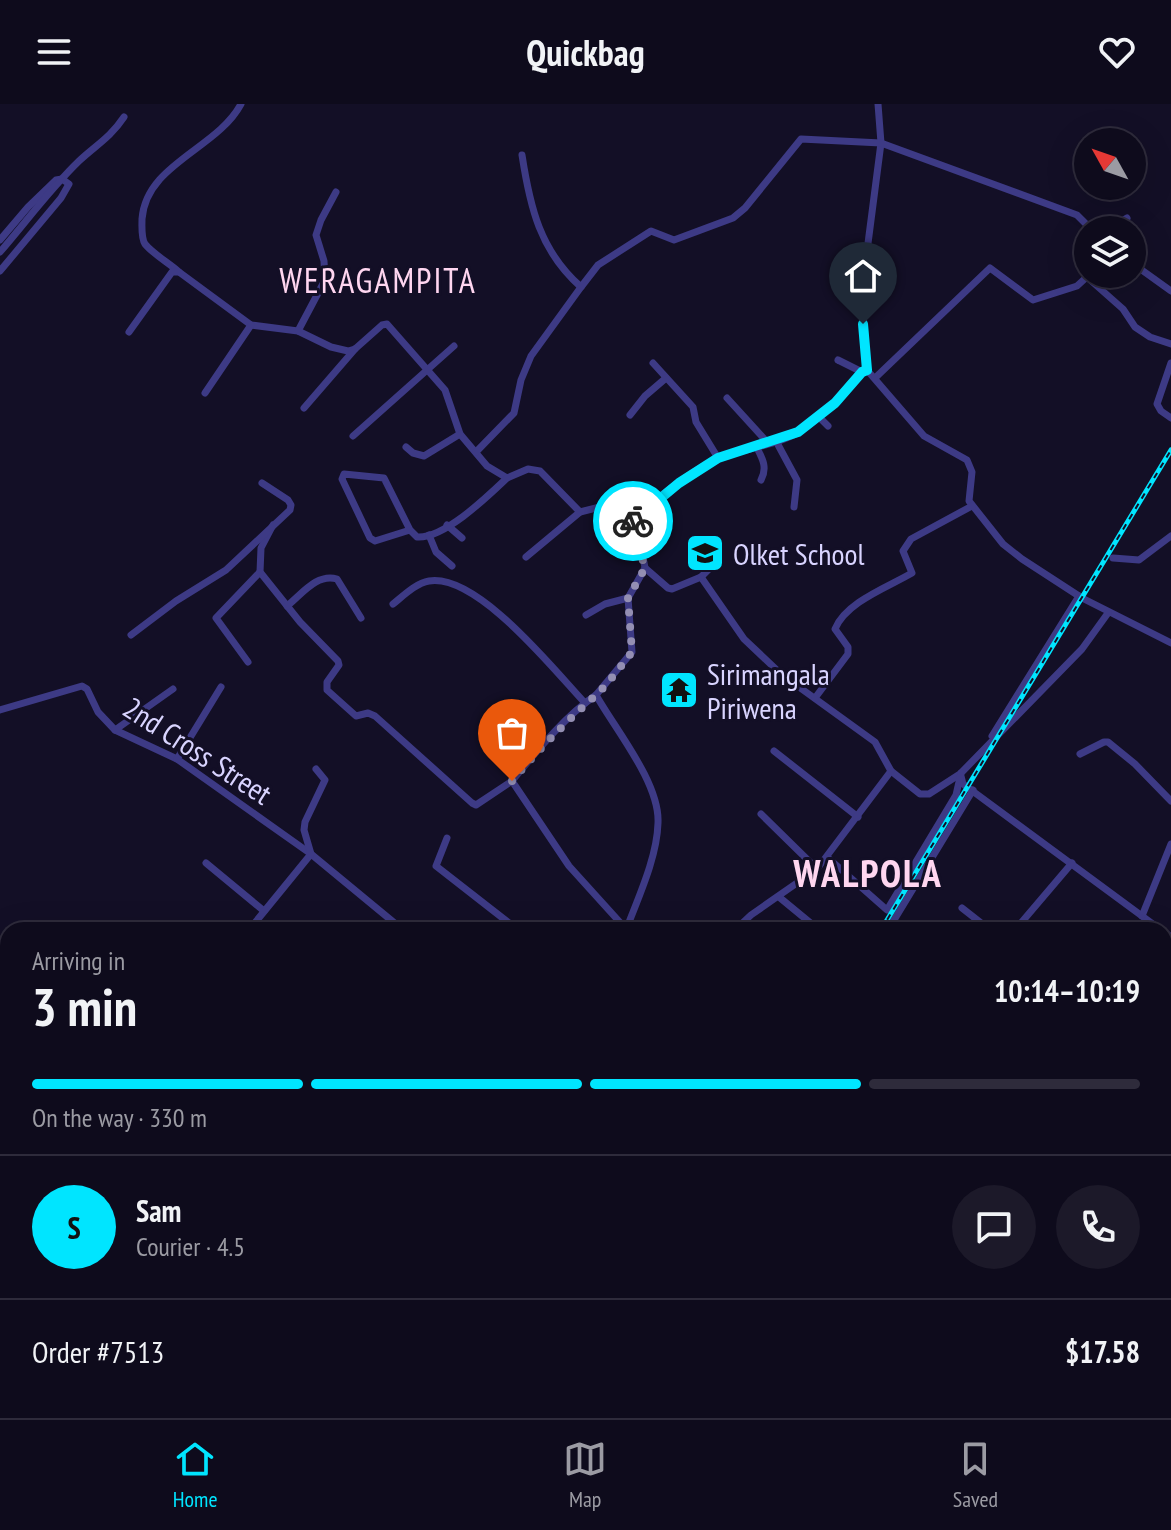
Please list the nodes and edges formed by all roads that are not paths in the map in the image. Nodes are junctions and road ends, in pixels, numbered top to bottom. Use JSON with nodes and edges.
{"nodes":[{"id":1,"x":241,"y":104,"type":"edge"},
{"id":2,"x":878,"y":104,"type":"edge"},
{"id":3,"x":124,"y":117,"type":"dead end"},
{"id":4,"x":881,"y":143,"type":"junction"},
{"id":5,"x":522,"y":155,"type":"dead end"},
{"id":6,"x":62,"y":179,"type":"junction"},
{"id":7,"x":336,"y":192,"type":"dead end"},
{"id":8,"x":1078,"y":216,"type":"edge"},
{"id":9,"x":0,"y":240,"type":"edge"},
{"id":10,"x":0,"y":252,"type":"edge"},
{"id":11,"x":0,"y":271,"type":"edge"},
{"id":12,"x":179,"y":272,"type":"junction"},
{"id":13,"x":1146,"y":273,"type":"edge"},
{"id":14,"x":581,"y":287,"type":"junction"},
{"id":15,"x":1074,"y":287,"type":"edge"},
{"id":16,"x":1101,"y":288,"type":"edge"},
{"id":17,"x":1171,"y":291,"type":"edge"},
{"id":18,"x":251,"y":325,"type":"junction"},
{"id":19,"x":298,"y":331,"type":"junction"},
{"id":20,"x":129,"y":332,"type":"dead end"},
{"id":21,"x":1171,"y":344,"type":"edge"},
{"id":22,"x":454,"y":346,"type":"dead end"},
{"id":23,"x":355,"y":349,"type":"junction"},
{"id":24,"x":838,"y":360,"type":"dead end"},
{"id":25,"x":653,"y":363,"type":"dead end"},
{"id":26,"x":1171,"y":363,"type":"edge"},
{"id":27,"x":864,"y":371,"type":"junction"},
{"id":28,"x":428,"y":372,"type":"junction"},
{"id":29,"x":666,"y":378,"type":"junction"},
{"id":30,"x":875,"y":378,"type":"junction"},
{"id":31,"x":205,"y":393,"type":"dead end"},
{"id":32,"x":727,"y":398,"type":"dead end"},
{"id":33,"x":304,"y":408,"type":"dead end"},
{"id":34,"x":630,"y":415,"type":"dead end"},
{"id":35,"x":818,"y":416,"type":"junction"},
{"id":36,"x":1171,"y":418,"type":"edge"},
{"id":37,"x":828,"y":426,"type":"dead end"},
{"id":38,"x":460,"y":434,"type":"junction"},
{"id":39,"x":353,"y":436,"type":"dead end"},
{"id":40,"x":772,"y":442,"type":"junction"},
{"id":41,"x":756,"y":446,"type":"junction"},
{"id":42,"x":406,"y":447,"type":"dead end"},
{"id":43,"x":476,"y":452,"type":"junction"},
{"id":44,"x":718,"y":458,"type":"junction"},
{"id":45,"x":507,"y":478,"type":"junction"},
{"id":46,"x":761,"y":480,"type":"dead end"},
{"id":47,"x":262,"y":483,"type":"dead end"},
{"id":48,"x":972,"y":506,"type":"junction"},
{"id":49,"x":794,"y":507,"type":"dead end"},
{"id":50,"x":580,"y":512,"type":"junction"},
{"id":51,"x":273,"y":525,"type":"junction"},
{"id":52,"x":447,"y":525,"type":"junction"},
{"id":53,"x":410,"y":530,"type":"junction"},
{"id":54,"x":626,"y":532,"type":"junction"},
{"id":55,"x":429,"y":535,"type":"junction"},
{"id":56,"x":1171,"y":536,"type":"edge"},
{"id":57,"x":462,"y":538,"type":"dead end"},
{"id":58,"x":526,"y":557,"type":"dead end"},
{"id":59,"x":720,"y":558,"type":"dead end"},
{"id":60,"x":1113,"y":558,"type":"dead end"},
{"id":61,"x":452,"y":566,"type":"dead end"},
{"id":62,"x":645,"y":568,"type":"junction"},
{"id":63,"x":260,"y":572,"type":"junction"},
{"id":64,"x":701,"y":577,"type":"junction"},
{"id":65,"x":1079,"y":596,"type":"junction"},
{"id":66,"x":628,"y":598,"type":"junction"},
{"id":67,"x":393,"y":604,"type":"dead end"},
{"id":68,"x":287,"y":606,"type":"junction"},
{"id":69,"x":1108,"y":613,"type":"junction"},
{"id":70,"x":586,"y":615,"type":"dead end"},
{"id":71,"x":361,"y":618,"type":"dead end"},
{"id":72,"x":131,"y":635,"type":"dead end"},
{"id":73,"x":1171,"y":643,"type":"edge"},
{"id":74,"x":248,"y":662,"type":"dead end"},
{"id":75,"x":221,"y":687,"type":"dead end"},
{"id":76,"x":173,"y":689,"type":"dead end"},
{"id":77,"x":596,"y":695,"type":"junction"},
{"id":78,"x":815,"y":698,"type":"junction"},
{"id":79,"x":585,"y":703,"type":"junction"},
{"id":80,"x":0,"y":710,"type":"edge"},
{"id":81,"x":115,"y":730,"type":"junction"},
{"id":82,"x":774,"y":751,"type":"dead end"},
{"id":83,"x":1080,"y":754,"type":"dead end"},
{"id":84,"x":177,"y":759,"type":"junction"},
{"id":85,"x":316,"y":769,"type":"dead end"},
{"id":86,"x":891,"y":771,"type":"junction"},
{"id":87,"x":960,"y":774,"type":"junction"},
{"id":88,"x":512,"y":781,"type":"junction"},
{"id":89,"x":973,"y":790,"type":"junction"},
{"id":90,"x":1171,"y":801,"type":"edge"},
{"id":91,"x":761,"y":814,"type":"dead end"},
{"id":92,"x":858,"y":817,"type":"junction"},
{"id":93,"x":447,"y":838,"type":"dead end"},
{"id":94,"x":1171,"y":844,"type":"edge"},
{"id":95,"x":311,"y":854,"type":"junction"},
{"id":96,"x":827,"y":857,"type":"junction"},
{"id":97,"x":206,"y":863,"type":"dead end"},
{"id":98,"x":1072,"y":863,"type":"junction"},
{"id":99,"x":817,"y":869,"type":"junction"},
{"id":100,"x":779,"y":897,"type":"junction"},
{"id":101,"x":962,"y":908,"type":"dead end"},
{"id":102,"x":264,"y":911,"type":"junction"},
{"id":103,"x":1142,"y":916,"type":"junction"},
{"id":104,"x":255,"y":922,"type":"edge"},
{"id":105,"x":393,"y":922,"type":"edge"},
{"id":106,"x":508,"y":922,"type":"edge"},
{"id":107,"x":619,"y":922,"type":"edge"},
{"id":108,"x":629,"y":922,"type":"edge"},
{"id":109,"x":744,"y":922,"type":"edge"},
{"id":110,"x":809,"y":922,"type":"edge"},
{"id":111,"x":893,"y":922,"type":"edge"},
{"id":112,"x":980,"y":922,"type":"edge"},
{"id":113,"x":1022,"y":922,"type":"edge"},
{"id":114,"x":1149,"y":922,"type":"edge"}],
"edges":[{"from":1,"to":12,"type":"street"},
{"from":2,"to":4,"type":"street"},
{"from":3,"to":6,"type":"street"},
{"from":4,"to":8,"type":"street"},
{"from":4,"to":14,"type":"street"},
{"from":4,"to":27,"type":"street"},
{"from":5,"to":14,"type":"street"},
{"from":6,"to":9,"type":"street"},
{"from":6,"to":10,"type":"street"},
{"from":6,"to":11,"type":"street"},
{"from":7,"to":19,"type":"street"},
{"from":12,"to":18,"type":"street"},
{"from":12,"to":20,"type":"street"},
{"from":13,"to":17,"type":"street"},
{"from":14,"to":43,"type":"street"},
{"from":15,"to":30,"type":"street"},
{"from":16,"to":21,"type":"street"},
{"from":18,"to":19,"type":"street"},
{"from":18,"to":31,"type":"street"},
{"from":19,"to":23,"type":"street"},
{"from":22,"to":28,"type":"street"},
{"from":23,"to":28,"type":"street"},
{"from":23,"to":33,"type":"street"},
{"from":24,"to":27,"type":"street"},
{"from":25,"to":29,"type":"street"},
{"from":26,"to":36,"type":"street"},
{"from":27,"to":30,"type":"street"},
{"from":27,"to":35,"type":"street"},
{"from":28,"to":38,"type":"street"},
{"from":28,"to":39,"type":"street"},
{"from":29,"to":34,"type":"street"},
{"from":29,"to":44,"type":"street"},
{"from":30,"to":48,"type":"street"},
{"from":32,"to":40,"type":"street"},
{"from":35,"to":37,"type":"street"},
{"from":35,"to":40,"type":"street"},
{"from":38,"to":42,"type":"street"},
{"from":38,"to":43,"type":"street"},
{"from":40,"to":41,"type":"street"},
{"from":40,"to":49,"type":"street"},
{"from":41,"to":44,"type":"street"},
{"from":41,"to":46,"type":"street"},
{"from":43,"to":45,"type":"street"},
{"from":44,"to":54,"type":"street"},
{"from":45,"to":50,"type":"street"},
{"from":45,"to":52,"type":"street"},
{"from":47,"to":51,"type":"street"},
{"from":48,"to":65,"type":"street"},
{"from":48,"to":78,"type":"street"},
{"from":50,"to":54,"type":"street"},
{"from":50,"to":58,"type":"street"},
{"from":51,"to":63,"type":"street"},
{"from":51,"to":72,"type":"street"},
{"from":52,"to":55,"type":"street"},
{"from":52,"to":57,"type":"street"},
{"from":53,"to":53,"type":"street"},
{"from":53,"to":55,"type":"street"},
{"from":54,"to":62,"type":"street"},
{"from":55,"to":61,"type":"street"},
{"from":56,"to":60,"type":"street"},
{"from":59,"to":64,"type":"street"},
{"from":62,"to":64,"type":"street"},
{"from":62,"to":66,"type":"street"},
{"from":63,"to":68,"type":"street"},
{"from":63,"to":74,"type":"street"},
{"from":64,"to":78,"type":"street"},
{"from":65,"to":69,"type":"street"},
{"from":65,"to":87,"type":"street"},
{"from":66,"to":70,"type":"street"},
{"from":66,"to":77,"type":"street"},
{"from":67,"to":79,"type":"street"},
{"from":68,"to":71,"type":"street"},
{"from":68,"to":88,"type":"street"},
{"from":69,"to":73,"type":"street"},
{"from":69,"to":87,"type":"street"},
{"from":75,"to":84,"type":"street"},
{"from":76,"to":81,"type":"street"},
{"from":77,"to":79,"type":"street"},
{"from":77,"to":108,"type":"street"},
{"from":78,"to":86,"type":"street"},
{"from":79,"to":88,"type":"street"},
{"from":80,"to":81,"type":"street","name":"2nd Cross Street"},
{"from":81,"to":84,"type":"street","name":"2nd Cross Street"},
{"from":82,"to":92,"type":"street"},
{"from":83,"to":90,"type":"street"},
{"from":84,"to":95,"type":"street","name":"2nd Cross Street"},
{"from":85,"to":95,"type":"street"},
{"from":86,"to":87,"type":"street"},
{"from":86,"to":92,"type":"street"},
{"from":87,"to":89,"type":"street"},
{"from":87,"to":96,"type":"street"},
{"from":88,"to":107,"type":"street"},
{"from":89,"to":98,"type":"street"},
{"from":89,"to":111,"type":"street"},
{"from":91,"to":99,"type":"street"},
{"from":92,"to":96,"type":"street"},
{"from":93,"to":106,"type":"street"},
{"from":94,"to":103,"type":"street"},
{"from":95,"to":102,"type":"street"},
{"from":95,"to":105,"type":"street","name":"2nd Cross Street"},
{"from":96,"to":99,"type":"street"},
{"from":97,"to":102,"type":"street"},
{"from":98,"to":103,"type":"street"},
{"from":98,"to":113,"type":"street"},
{"from":99,"to":100,"type":"street"},
{"from":100,"to":109,"type":"street"},
{"from":100,"to":110,"type":"street"},
{"from":101,"to":112,"type":"street"},
{"from":102,"to":104,"type":"street"},
{"from":103,"to":114,"type":"street"}]}
